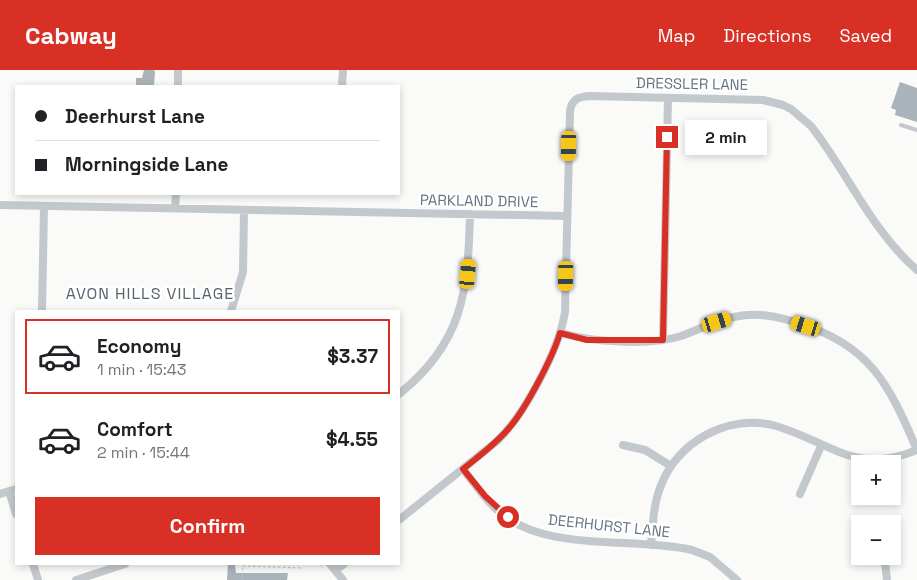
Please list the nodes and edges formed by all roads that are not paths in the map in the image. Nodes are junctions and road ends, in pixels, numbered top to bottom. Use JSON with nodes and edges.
{"nodes":[{"id":1,"x":178,"y":70,"type":"edge"},
{"id":2,"x":342,"y":70,"type":"edge"},
{"id":3,"x":178,"y":85,"type":"edge"},
{"id":4,"x":342,"y":85,"type":"edge"},
{"id":5,"x":668,"y":98,"type":"junction"},
{"id":6,"x":901,"y":125,"type":"dead end"},
{"id":7,"x":917,"y":130,"type":"edge"},
{"id":8,"x":176,"y":195,"type":"edge"},
{"id":9,"x":0,"y":205,"type":"edge"},
{"id":10,"x":44,"y":206,"type":"junction"},
{"id":11,"x":175,"y":208,"type":"junction"},
{"id":12,"x":244,"y":210,"type":"junction"},
{"id":13,"x":470,"y":214,"type":"junction"},
{"id":14,"x":567,"y":216,"type":"junction"},
{"id":15,"x":917,"y":270,"type":"edge"},
{"id":16,"x":42,"y":310,"type":"edge"},
{"id":17,"x":231,"y":310,"type":"edge"},
{"id":18,"x":560,"y":333,"type":"junction"},
{"id":19,"x":663,"y":340,"type":"junction"},
{"id":20,"x":400,"y":393,"type":"edge"},
{"id":21,"x":623,"y":445,"type":"dead end"},
{"id":22,"x":821,"y":446,"type":"junction"},
{"id":23,"x":917,"y":450,"type":"edge"},
{"id":24,"x":671,"y":466,"type":"junction"},
{"id":25,"x":463,"y":469,"type":"junction"},
{"id":26,"x":13,"y":490,"type":"edge"},
{"id":27,"x":0,"y":494,"type":"edge"},
{"id":28,"x":800,"y":494,"type":"dead end"},
{"id":29,"x":15,"y":506,"type":"edge"},
{"id":30,"x":400,"y":519,"type":"edge"},
{"id":31,"x":651,"y":545,"type":"junction"},
{"id":32,"x":33,"y":565,"type":"edge"},
{"id":33,"x":119,"y":565,"type":"edge"},
{"id":34,"x":885,"y":565,"type":"edge"},
{"id":35,"x":333,"y":567,"type":"edge"},
{"id":36,"x":99,"y":568,"type":"edge"},
{"id":37,"x":38,"y":580,"type":"edge"},
{"id":38,"x":76,"y":580,"type":"edge"},
{"id":39,"x":343,"y":580,"type":"edge"},
{"id":40,"x":737,"y":580,"type":"edge"},
{"id":41,"x":887,"y":580,"type":"edge"}],
"edges":[{"from":1,"to":3,"type":"street"},
{"from":2,"to":4,"type":"street"},
{"from":5,"to":14,"type":"street","name":"DRESSLER LANE"},
{"from":5,"to":15,"type":"street","name":"DRESSLER LANE"},
{"from":5,"to":19,"type":"street"},
{"from":6,"to":7,"type":"lane"},
{"from":8,"to":11,"type":"street"},
{"from":9,"to":10,"type":"street","name":"PARKLAND DRIVE"},
{"from":10,"to":11,"type":"street","name":"PARKLAND DRIVE"},
{"from":10,"to":16,"type":"street"},
{"from":11,"to":12,"type":"street","name":"PARKLAND DRIVE"},
{"from":12,"to":13,"type":"street","name":"PARKLAND DRIVE"},
{"from":12,"to":17,"type":"street"},
{"from":13,"to":14,"type":"street","name":"PARKLAND DRIVE"},
{"from":13,"to":20,"type":"street"},
{"from":14,"to":18,"type":"street","name":"DRESSLER LANE"},
{"from":18,"to":19,"type":"street"},
{"from":18,"to":25,"type":"street","name":"DRESSLER LANE"},
{"from":19,"to":23,"type":"street"},
{"from":21,"to":24,"type":"street"},
{"from":22,"to":23,"type":"street"},
{"from":22,"to":24,"type":"street"},
{"from":22,"to":28,"type":"street"},
{"from":24,"to":31,"type":"street"},
{"from":25,"to":30,"type":"street","name":"DRESSLER LANE"},
{"from":25,"to":31,"type":"street","name":"DEERHURST LANE"},
{"from":26,"to":27,"type":"street"},
{"from":26,"to":29,"type":"street"},
{"from":31,"to":40,"type":"street","name":"DEERHURST LANE"},
{"from":32,"to":37,"type":"street"},
{"from":33,"to":36,"type":"street"},
{"from":34,"to":41,"type":"street"},
{"from":35,"to":39,"type":"street"},
{"from":36,"to":38,"type":"street"}]}
